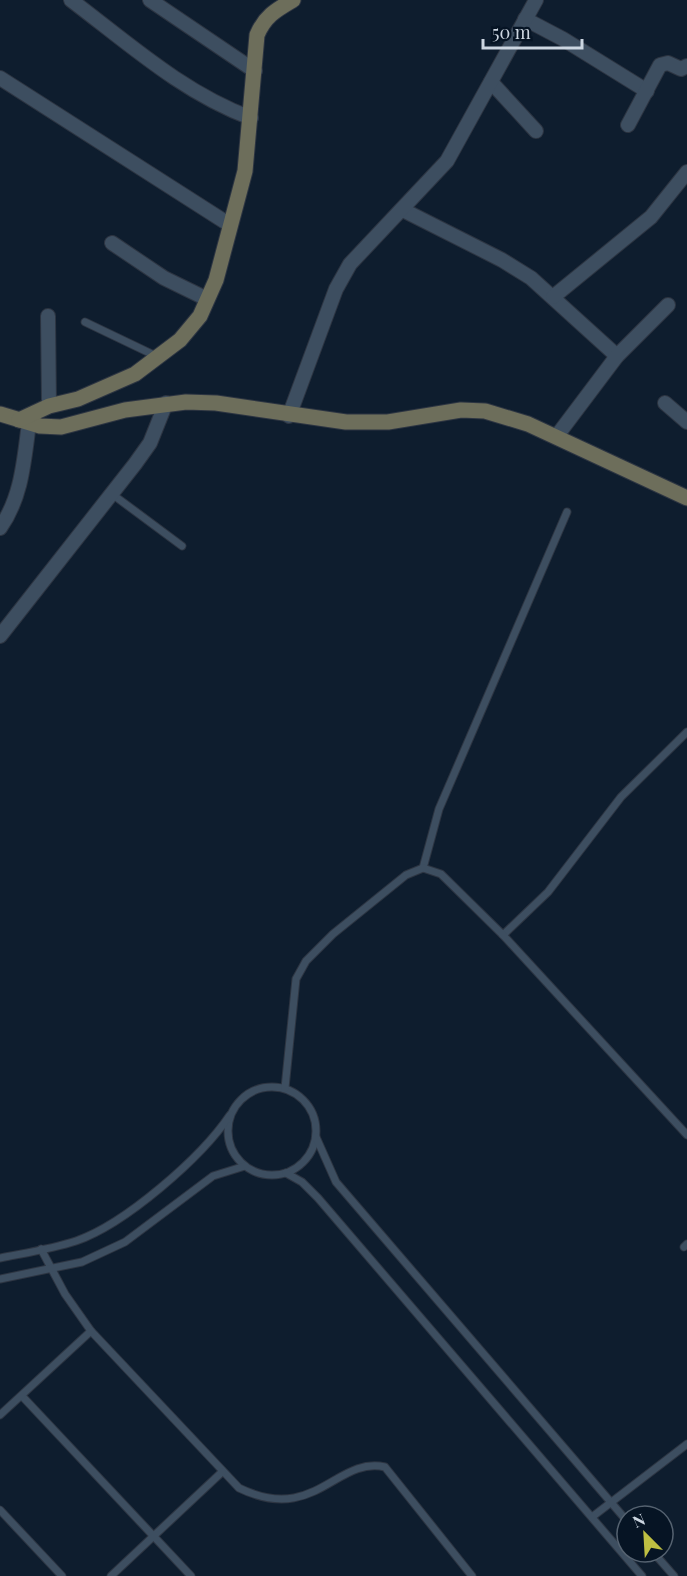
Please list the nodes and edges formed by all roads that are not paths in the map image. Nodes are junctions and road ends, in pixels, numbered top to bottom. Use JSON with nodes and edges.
{"nodes":[{"id":1,"x":71,"y":0,"type":"edge"},
{"id":2,"x":150,"y":0,"type":"edge"},
{"id":3,"x":293,"y":0,"type":"edge"},
{"id":4,"x":536,"y":0,"type":"edge"},
{"id":5,"x":525,"y":19,"type":"junction"},
{"id":6,"x":687,"y":66,"type":"edge"},
{"id":7,"x":255,"y":71,"type":"junction"},
{"id":8,"x":0,"y":78,"type":"edge"},
{"id":9,"x":491,"y":82,"type":"junction"},
{"id":10,"x":646,"y":91,"type":"junction"},
{"id":11,"x":251,"y":118,"type":"junction"},
{"id":12,"x":628,"y":125,"type":"dead end"},
{"id":13,"x":536,"y":131,"type":"dead end"},
{"id":14,"x":687,"y":172,"type":"edge"},
{"id":15,"x":403,"y":210,"type":"junction"},
{"id":16,"x":230,"y":225,"type":"junction"},
{"id":17,"x":112,"y":243,"type":"dead end"},
{"id":18,"x":553,"y":297,"type":"junction"},
{"id":19,"x":207,"y":299,"type":"junction"},
{"id":20,"x":668,"y":305,"type":"dead end"},
{"id":21,"x":48,"y":316,"type":"dead end"},
{"id":22,"x":85,"y":322,"type":"dead end"},
{"id":23,"x":616,"y":356,"type":"junction"},
{"id":24,"x":159,"y":357,"type":"junction"},
{"id":25,"x":166,"y":403,"type":"junction"},
{"id":26,"x":665,"y":403,"type":"dead end"},
{"id":27,"x":50,"y":406,"type":"junction"},
{"id":28,"x":0,"y":414,"type":"edge"},
{"id":29,"x":290,"y":416,"type":"junction"},
{"id":30,"x":24,"y":422,"type":"junction"},
{"id":31,"x":687,"y":422,"type":"edge"},
{"id":32,"x":556,"y":437,"type":"junction"},
{"id":33,"x":112,"y":494,"type":"junction"},
{"id":34,"x":687,"y":498,"type":"edge"},
{"id":35,"x":567,"y":512,"type":"dead end"},
{"id":36,"x":0,"y":528,"type":"edge"},
{"id":37,"x":182,"y":546,"type":"dead end"},
{"id":38,"x":0,"y":636,"type":"edge"},
{"id":39,"x":687,"y":732,"type":"edge"},
{"id":40,"x":423,"y":868,"type":"junction"},
{"id":41,"x":503,"y":935,"type":"junction"},
{"id":42,"x":285,"y":1088,"type":"junction"},
{"id":43,"x":230,"y":1115,"type":"junction"},
{"id":44,"x":687,"y":1135,"type":"edge"},
{"id":45,"x":316,"y":1137,"type":"junction"},
{"id":46,"x":245,"y":1166,"type":"junction"},
{"id":47,"x":286,"y":1173,"type":"junction"},
{"id":48,"x":41,"y":1249,"type":"junction"},
{"id":49,"x":0,"y":1258,"type":"edge"},
{"id":50,"x":50,"y":1268,"type":"junction"},
{"id":51,"x":0,"y":1280,"type":"edge"},
{"id":52,"x":91,"y":1330,"type":"junction"},
{"id":53,"x":22,"y":1396,"type":"junction"},
{"id":54,"x":0,"y":1415,"type":"edge"},
{"id":55,"x":687,"y":1444,"type":"edge"},
{"id":56,"x":222,"y":1472,"type":"junction"},
{"id":57,"x":612,"y":1503,"type":"junction"},
{"id":58,"x":615,"y":1507,"type":"edge"},
{"id":59,"x":0,"y":1510,"type":"edge"},
{"id":60,"x":592,"y":1517,"type":"junction"},
{"id":61,"x":155,"y":1534,"type":"junction"},
{"id":62,"x":664,"y":1564,"type":"edge"},
{"id":63,"x":62,"y":1576,"type":"edge"},
{"id":64,"x":111,"y":1576,"type":"edge"},
{"id":65,"x":191,"y":1576,"type":"edge"},
{"id":66,"x":472,"y":1576,"type":"edge"},
{"id":67,"x":642,"y":1576,"type":"edge"},
{"id":68,"x":674,"y":1576,"type":"edge"}],
"edges":[{"from":1,"to":11,"type":"street"},
{"from":2,"to":7,"type":"street"},
{"from":3,"to":7,"type":"street"},
{"from":4,"to":5,"type":"street"},
{"from":5,"to":9,"type":"street"},
{"from":5,"to":10,"type":"street"},
{"from":6,"to":10,"type":"street"},
{"from":7,"to":11,"type":"street"},
{"from":8,"to":16,"type":"street"},
{"from":9,"to":13,"type":"street"},
{"from":9,"to":15,"type":"street"},
{"from":10,"to":12,"type":"street"},
{"from":11,"to":16,"type":"street"},
{"from":14,"to":18,"type":"street"},
{"from":15,"to":18,"type":"street"},
{"from":15,"to":29,"type":"street"},
{"from":16,"to":19,"type":"street"},
{"from":17,"to":19,"type":"street"},
{"from":18,"to":23,"type":"street"},
{"from":19,"to":24,"type":"street"},
{"from":20,"to":23,"type":"street"},
{"from":21,"to":27,"type":"street"},
{"from":22,"to":24,"type":"lane"},
{"from":23,"to":32,"type":"street"},
{"from":24,"to":27,"type":"street"},
{"from":25,"to":29,"type":"street"},
{"from":25,"to":30,"type":"street"},
{"from":25,"to":33,"type":"street"},
{"from":26,"to":31,"type":"street"},
{"from":27,"to":30,"type":"street"},
{"from":28,"to":30,"type":"street"},
{"from":29,"to":32,"type":"street"},
{"from":30,"to":36,"type":"street"},
{"from":32,"to":34,"type":"street"},
{"from":33,"to":37,"type":"lane"},
{"from":33,"to":38,"type":"street"},
{"from":35,"to":40,"type":"lane"},
{"from":39,"to":41,"type":"lane"},
{"from":40,"to":41,"type":"lane"},
{"from":40,"to":42,"type":"lane"},
{"from":41,"to":44,"type":"lane"},
{"from":42,"to":43,"type":"lane"},
{"from":42,"to":45,"type":"lane"},
{"from":43,"to":46,"type":"lane"},
{"from":43,"to":48,"type":"lane"},
{"from":45,"to":47,"type":"lane"},
{"from":45,"to":57,"type":"lane"},
{"from":46,"to":47,"type":"lane"},
{"from":46,"to":50,"type":"lane"},
{"from":47,"to":60,"type":"lane"},
{"from":48,"to":49,"type":"lane"},
{"from":48,"to":50,"type":"lane"},
{"from":50,"to":51,"type":"lane"},
{"from":50,"to":52,"type":"lane"},
{"from":52,"to":53,"type":"lane"},
{"from":52,"to":56,"type":"lane"},
{"from":53,"to":54,"type":"lane"},
{"from":53,"to":61,"type":"lane"},
{"from":55,"to":57,"type":"lane"},
{"from":56,"to":61,"type":"lane"},
{"from":56,"to":66,"type":"lane"},
{"from":57,"to":58,"type":"lane"},
{"from":57,"to":60,"type":"lane"},
{"from":59,"to":63,"type":"lane"},
{"from":60,"to":67,"type":"lane"},
{"from":61,"to":64,"type":"lane"},
{"from":61,"to":65,"type":"lane"},
{"from":62,"to":68,"type":"lane"}]}
